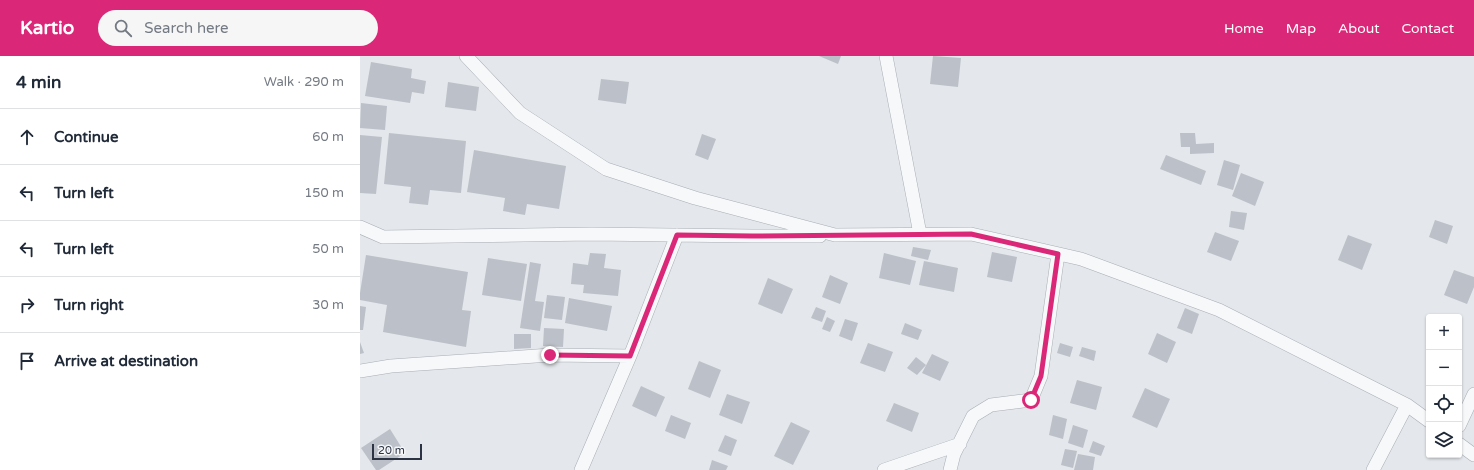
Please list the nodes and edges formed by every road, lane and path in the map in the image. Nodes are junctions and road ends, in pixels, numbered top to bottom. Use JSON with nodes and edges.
{"nodes":[{"id":1,"x":466,"y":56,"type":"edge"},
{"id":2,"x":886,"y":56,"type":"edge"},
{"id":3,"x":360,"y":227,"type":"edge"},
{"id":4,"x":920,"y":234,"type":"junction"},
{"id":5,"x":677,"y":235,"type":"junction"},
{"id":6,"x":835,"y":235,"type":"junction"},
{"id":7,"x":1058,"y":254,"type":"junction"},
{"id":8,"x":630,"y":356,"type":"junction"},
{"id":9,"x":360,"y":371,"type":"edge"},
{"id":10,"x":1474,"y":394,"type":"edge"},
{"id":11,"x":1407,"y":404,"type":"junction"},
{"id":12,"x":1426,"y":419,"type":"edge"},
{"id":13,"x":1461,"y":422,"type":"edge"},
{"id":14,"x":960,"y":444,"type":"junction"},
{"id":15,"x":1462,"y":446,"type":"edge"},
{"id":16,"x":1474,"y":455,"type":"edge"},
{"id":17,"x":581,"y":470,"type":"edge"},
{"id":18,"x":884,"y":470,"type":"edge"},
{"id":19,"x":950,"y":470,"type":"edge"},
{"id":20,"x":1373,"y":470,"type":"edge"}],
"edges":[{"from":1,"to":6,"type":"street"},
{"from":2,"to":4,"type":"street"},
{"from":3,"to":5,"type":"street"},
{"from":4,"to":6,"type":"street"},
{"from":4,"to":7,"type":"street"},
{"from":5,"to":6,"type":"street"},
{"from":5,"to":8,"type":"street"},
{"from":7,"to":11,"type":"street"},
{"from":7,"to":14,"type":"street"},
{"from":8,"to":9,"type":"street"},
{"from":8,"to":17,"type":"street"},
{"from":10,"to":13,"type":"street"},
{"from":11,"to":12,"type":"street"},
{"from":11,"to":20,"type":"street"},
{"from":14,"to":18,"type":"street"},
{"from":14,"to":19,"type":"street"},
{"from":15,"to":16,"type":"street"}]}
